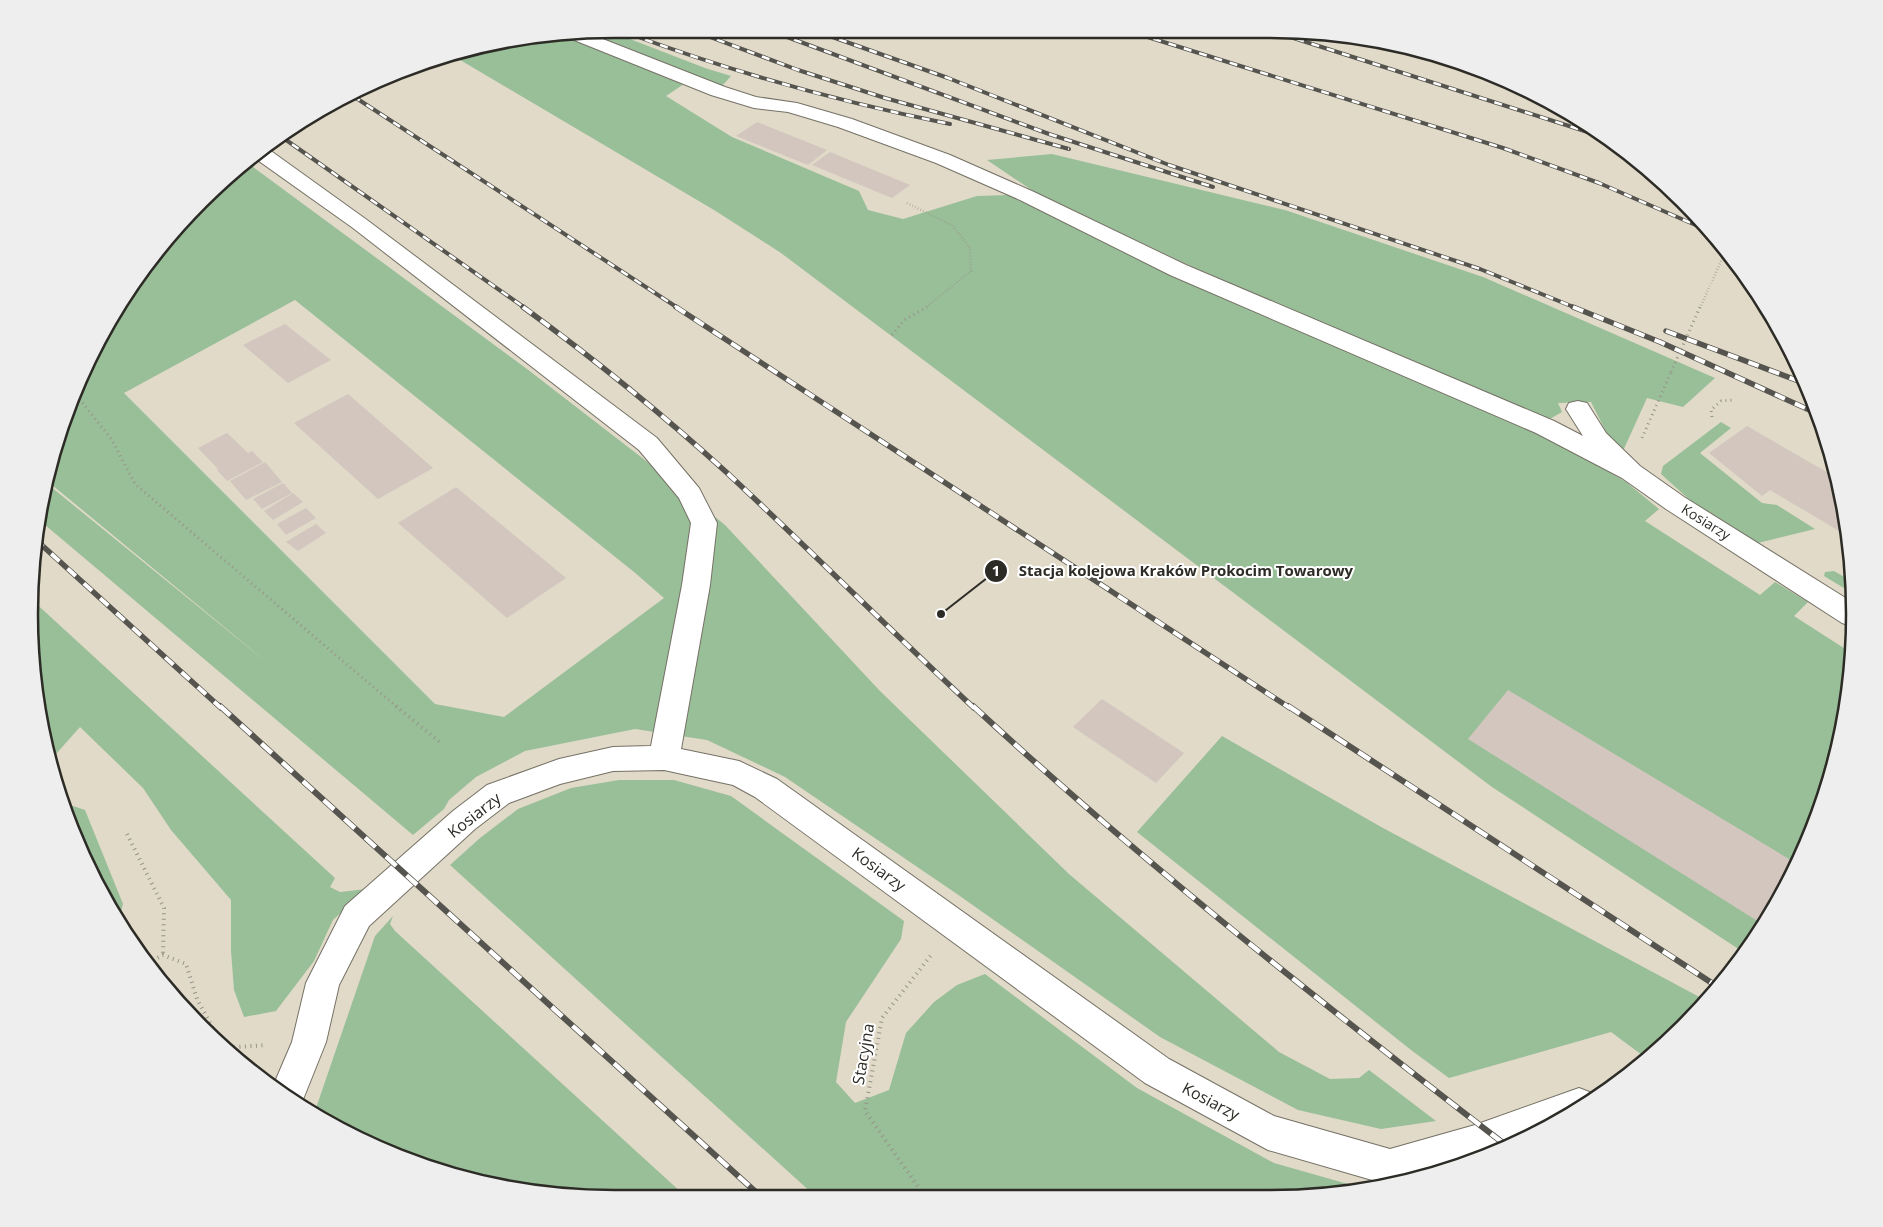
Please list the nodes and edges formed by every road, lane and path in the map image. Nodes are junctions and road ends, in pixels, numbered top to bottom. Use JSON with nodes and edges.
{"nodes":[{"id":1,"x":587,"y":39,"type":"edge"},
{"id":2,"x":265,"y":156,"type":"edge"},
{"id":3,"x":907,"y":203,"type":"dead end"},
{"id":4,"x":1722,"y":258,"type":"edge"},
{"id":5,"x":892,"y":335,"type":"dead end"},
{"id":6,"x":79,"y":398,"type":"edge"},
{"id":7,"x":1733,"y":400,"type":"dead end"},
{"id":8,"x":1578,"y":409,"type":"dead end"},
{"id":9,"x":1712,"y":417,"type":"dead end"},
{"id":10,"x":1647,"y":426,"type":"dead end"},
{"id":11,"x":1631,"y":472,"type":"junction"},
{"id":12,"x":1846,"y":612,"type":"edge"},
{"id":13,"x":441,"y":743,"type":"dead end"},
{"id":14,"x":664,"y":758,"type":"junction"},
{"id":15,"x":126,"y":834,"type":"dead end"},
{"id":16,"x":958,"y":927,"type":"junction"},
{"id":17,"x":163,"y":955,"type":"junction"},
{"id":18,"x":154,"y":960,"type":"edge"},
{"id":19,"x":212,"y":1026,"type":"edge"},
{"id":20,"x":290,"y":1090,"type":"edge"},
{"id":21,"x":1550,"y":1116,"type":"edge"},
{"id":22,"x":920,"y":1190,"type":"edge"}],
"edges":[{"from":1,"to":11,"type":"lane"},
{"from":2,"to":14,"type":"lane"},
{"from":3,"to":5,"type":"path"},
{"from":4,"to":10,"type":"path","bridge":true},
{"from":6,"to":13,"type":"path"},
{"from":7,"to":9,"type":"path"},
{"from":8,"to":11,"type":"lane","name":"Kosiarzy"},
{"from":11,"to":12,"type":"lane","name":"Kosiarzy"},
{"from":14,"to":16,"type":"lane","name":"Kosiarzy"},
{"from":14,"to":20,"type":"lane","name":"Kosiarzy"},
{"from":15,"to":17,"type":"path"},
{"from":16,"to":21,"type":"lane","name":"Kosiarzy"},
{"from":16,"to":22,"type":"path","name":"Stacyjna"},
{"from":17,"to":18,"type":"path"},
{"from":17,"to":19,"type":"path"}]}
